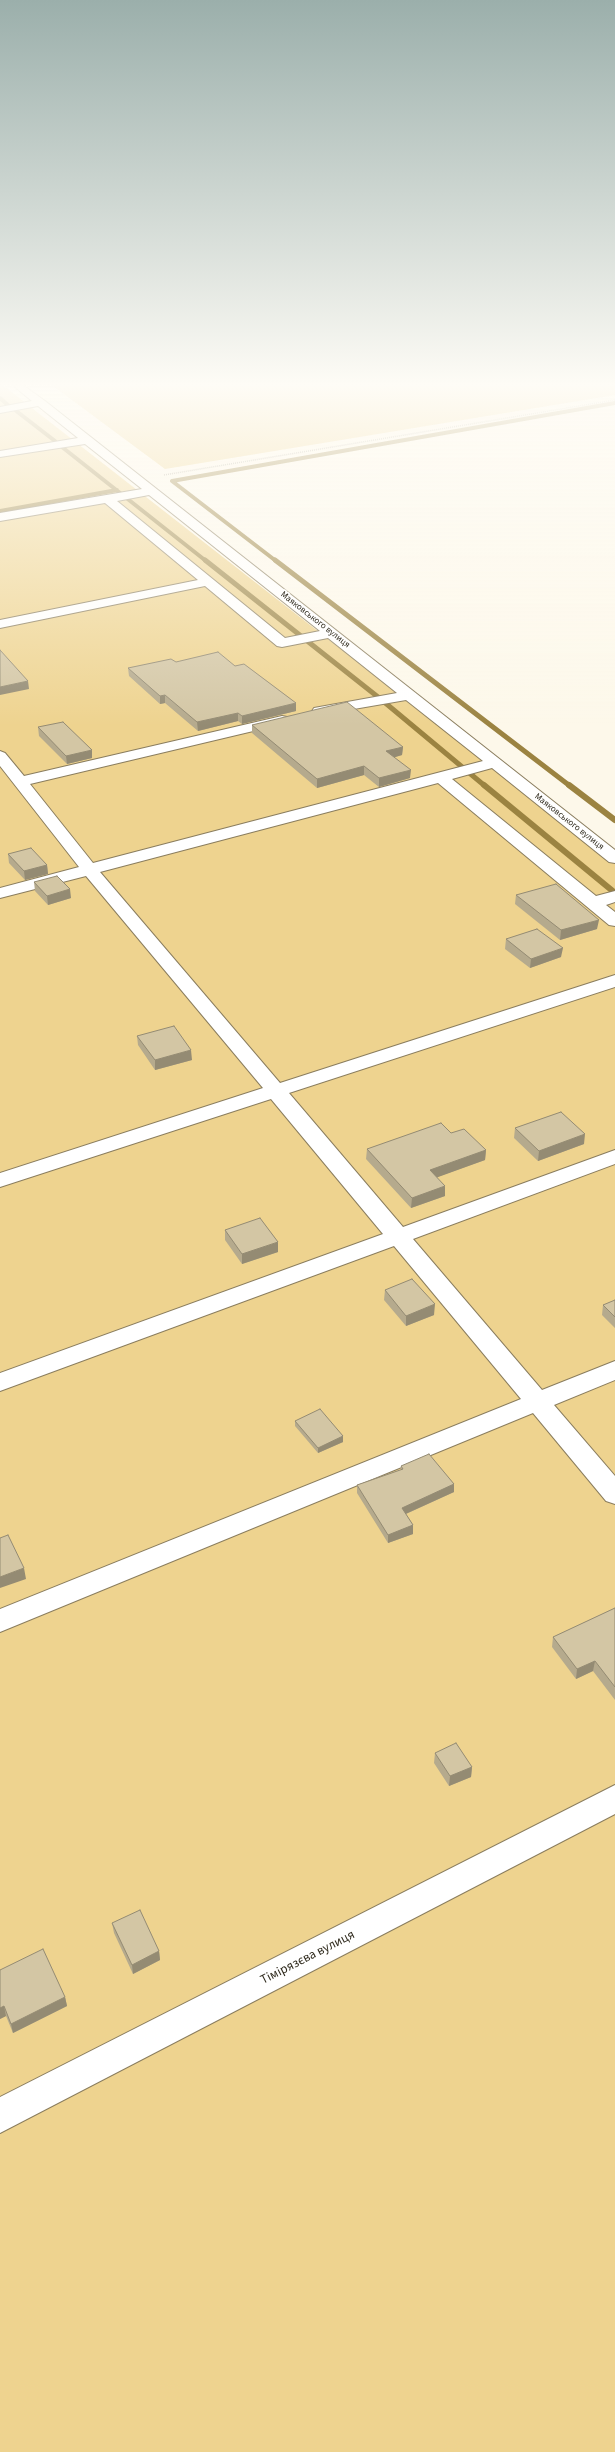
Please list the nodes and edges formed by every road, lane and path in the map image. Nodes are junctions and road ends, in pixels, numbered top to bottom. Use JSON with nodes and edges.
{"nodes":[{"id":1,"x":113,"y":497,"type":"edge"},
{"id":2,"x":163,"y":497,"type":"edge"},
{"id":3,"x":110,"y":498,"type":"junction"},
{"id":4,"x":0,"y":517,"type":"edge"},
{"id":5,"x":209,"y":581,"type":"junction"},
{"id":6,"x":0,"y":624,"type":"edge"},
{"id":7,"x":331,"y":633,"type":"junction"},
{"id":8,"x":408,"y":695,"type":"junction"},
{"id":9,"x":0,"y":756,"type":"edge"},
{"id":10,"x":494,"y":763,"type":"junction"},
{"id":11,"x":439,"y":776,"type":"junction"},
{"id":12,"x":20,"y":782,"type":"junction"},
{"id":13,"x":615,"y":858,"type":"edge"},
{"id":14,"x":89,"y":869,"type":"junction"},
{"id":15,"x":0,"y":893,"type":"edge"},
{"id":16,"x":615,"y":896,"type":"edge"},
{"id":17,"x":593,"y":903,"type":"junction"},
{"id":18,"x":615,"y":920,"type":"edge"},
{"id":19,"x":615,"y":981,"type":"edge"},
{"id":20,"x":275,"y":1090,"type":"junction"},
{"id":21,"x":615,"y":1157,"type":"edge"},
{"id":22,"x":0,"y":1180,"type":"edge"},
{"id":23,"x":398,"y":1237,"type":"junction"},
{"id":24,"x":615,"y":1370,"type":"edge"},
{"id":25,"x":0,"y":1382,"type":"edge"},
{"id":26,"x":539,"y":1403,"type":"junction"},
{"id":27,"x":615,"y":1494,"type":"edge"},
{"id":28,"x":0,"y":1621,"type":"edge"},
{"id":29,"x":615,"y":1799,"type":"edge"},
{"id":30,"x":0,"y":2116,"type":"edge"}],
"edges":[{"from":1,"to":3,"type":"street"},
{"from":2,"to":7,"type":"street","name":"Маяковського вулиця"},
{"from":3,"to":4,"type":"street"},
{"from":3,"to":5,"type":"street"},
{"from":5,"to":6,"type":"street"},
{"from":5,"to":7,"type":"street"},
{"from":7,"to":8,"type":"street","name":"Маяковського вулиця"},
{"from":8,"to":10,"type":"street","name":"Маяковського вулиця"},
{"from":8,"to":12,"type":"street"},
{"from":9,"to":12,"type":"street"},
{"from":10,"to":11,"type":"street"},
{"from":10,"to":13,"type":"street","name":"Маяковського вулиця"},
{"from":11,"to":14,"type":"street"},
{"from":11,"to":17,"type":"street"},
{"from":12,"to":14,"type":"street"},
{"from":14,"to":15,"type":"street"},
{"from":14,"to":20,"type":"street"},
{"from":16,"to":17,"type":"street"},
{"from":17,"to":18,"type":"street"},
{"from":19,"to":20,"type":"street"},
{"from":20,"to":22,"type":"street"},
{"from":20,"to":23,"type":"street"},
{"from":21,"to":23,"type":"street"},
{"from":23,"to":25,"type":"street"},
{"from":23,"to":26,"type":"street"},
{"from":24,"to":26,"type":"street"},
{"from":26,"to":27,"type":"street"},
{"from":26,"to":28,"type":"street"},
{"from":29,"to":30,"type":"street","name":"Тімірязєва вулиця"}]}
